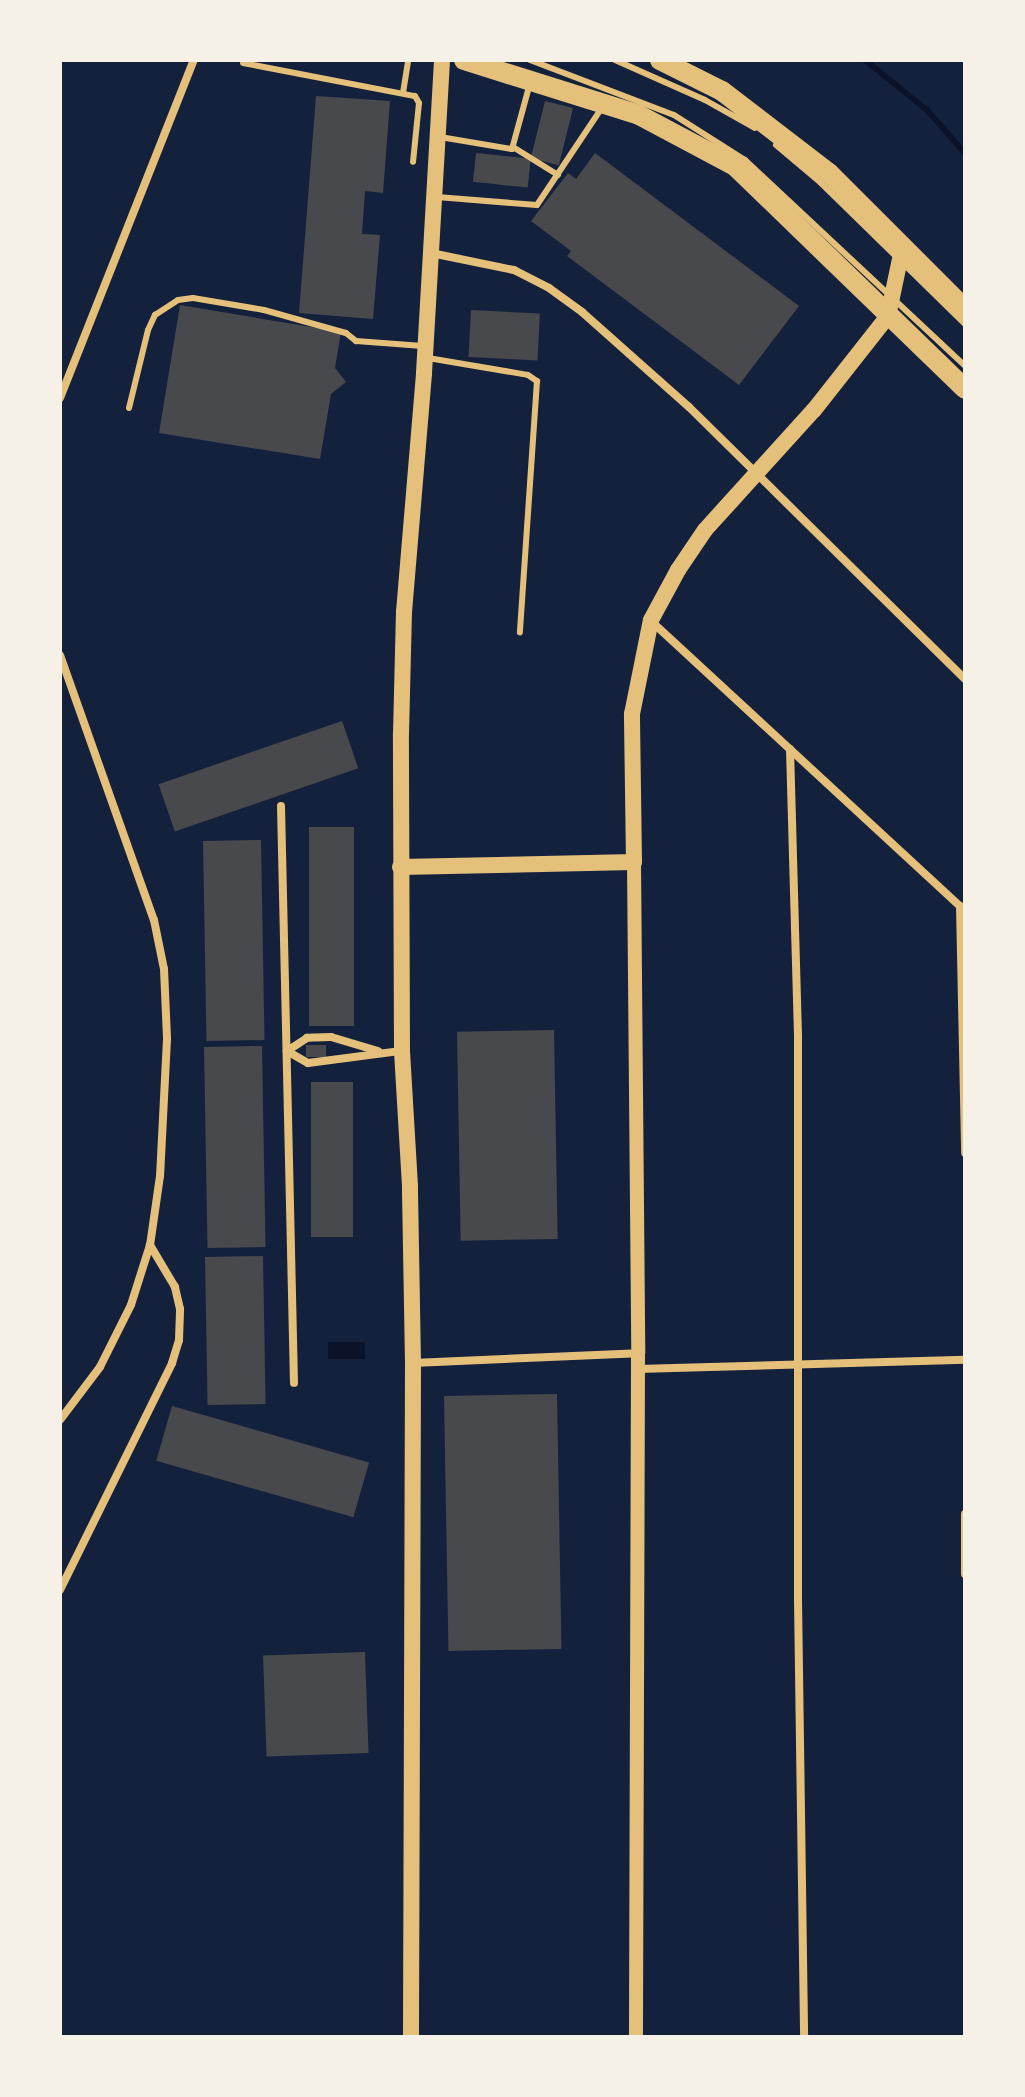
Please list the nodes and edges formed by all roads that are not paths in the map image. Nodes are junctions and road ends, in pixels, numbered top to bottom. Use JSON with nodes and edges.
{"nodes":[{"id":1,"x":194,"y":60,"type":"edge"},
{"id":2,"x":408,"y":60,"type":"edge"},
{"id":3,"x":442,"y":60,"type":"edge"},
{"id":4,"x":464,"y":60,"type":"edge"},
{"id":5,"x":615,"y":60,"type":"edge"},
{"id":6,"x":660,"y":60,"type":"edge"},
{"id":7,"x":243,"y":63,"type":"dead end"},
{"id":8,"x":530,"y":70,"type":"edge"},
{"id":9,"x":403,"y":93,"type":"junction"},
{"id":10,"x":604,"y":104,"type":"junction"},
{"id":11,"x":418,"y":115,"type":"junction"},
{"id":12,"x":436,"y":128,"type":"junction"},
{"id":13,"x":513,"y":147,"type":"junction"},
{"id":14,"x":413,"y":162,"type":"dead end"},
{"id":15,"x":558,"y":175,"type":"junction"},
{"id":16,"x":433,"y":196,"type":"junction"},
{"id":17,"x":431,"y":253,"type":"junction"},
{"id":18,"x":901,"y":253,"type":"junction"},
{"id":19,"x":890,"y":306,"type":"junction"},
{"id":20,"x":965,"y":309,"type":"edge"},
{"id":21,"x":965,"y":324,"type":"edge"},
{"id":22,"x":425,"y":352,"type":"junction"},
{"id":23,"x":965,"y":366,"type":"edge"},
{"id":24,"x":965,"y":389,"type":"edge"},
{"id":25,"x":60,"y":398,"type":"edge"},
{"id":26,"x":129,"y":408,"type":"dead end"},
{"id":27,"x":754,"y":472,"type":"junction"},
{"id":28,"x":651,"y":620,"type":"junction"},
{"id":29,"x":520,"y":632,"type":"dead end"},
{"id":30,"x":60,"y":655,"type":"edge"},
{"id":31,"x":965,"y":679,"type":"edge"},
{"id":32,"x":790,"y":749,"type":"junction"},
{"id":33,"x":281,"y":806,"type":"dead end"},
{"id":34,"x":634,"y":862,"type":"junction"},
{"id":35,"x":400,"y":867,"type":"junction"},
{"id":36,"x":962,"y":908,"type":"edge"},
{"id":37,"x":287,"y":1051,"type":"junction"},
{"id":38,"x":378,"y":1051,"type":"junction"},
{"id":39,"x":402,"y":1051,"type":"junction"},
{"id":40,"x":965,"y":1153,"type":"edge"},
{"id":41,"x":150,"y":1245,"type":"junction"},
{"id":42,"x":638,"y":1353,"type":"junction"},
{"id":43,"x":965,"y":1360,"type":"edge"},
{"id":44,"x":413,"y":1363,"type":"junction"},
{"id":45,"x":798,"y":1367,"type":"junction"},
{"id":46,"x":638,"y":1369,"type":"junction"},
{"id":47,"x":294,"y":1383,"type":"dead end"},
{"id":48,"x":60,"y":1420,"type":"edge"},
{"id":49,"x":965,"y":1514,"type":"edge"},
{"id":50,"x":965,"y":1574,"type":"edge"},
{"id":51,"x":60,"y":1590,"type":"edge"},
{"id":52,"x":411,"y":2037,"type":"edge"},
{"id":53,"x":636,"y":2037,"type":"edge"},
{"id":54,"x":804,"y":2037,"type":"edge"}],
"edges":[{"from":1,"to":25,"type":"street"},
{"from":2,"to":9,"type":"lane"},
{"from":3,"to":12,"type":"main road"},
{"from":4,"to":8,"type":"main road"},
{"from":5,"to":18,"type":"lane"},
{"from":6,"to":18,"type":"main road"},
{"from":7,"to":9,"type":"lane"},
{"from":8,"to":10,"type":"main road"},
{"from":8,"to":13,"type":"lane"},
{"from":8,"to":19,"type":"lane"},
{"from":9,"to":11,"type":"lane"},
{"from":10,"to":15,"type":"lane"},
{"from":10,"to":19,"type":"main road"},
{"from":11,"to":12,"type":"lane"},
{"from":11,"to":14,"type":"lane"},
{"from":12,"to":13,"type":"lane"},
{"from":12,"to":16,"type":"main road"},
{"from":13,"to":15,"type":"lane"},
{"from":15,"to":16,"type":"lane"},
{"from":16,"to":17,"type":"main road"},
{"from":17,"to":22,"type":"main road"},
{"from":17,"to":27,"type":"street"},
{"from":18,"to":19,"type":"main road"},
{"from":18,"to":20,"type":"main road"},
{"from":18,"to":21,"type":"lane"},
{"from":19,"to":23,"type":"lane"},
{"from":19,"to":24,"type":"main road"},
{"from":19,"to":27,"type":"main road"},
{"from":22,"to":26,"type":"lane"},
{"from":22,"to":29,"type":"lane"},
{"from":22,"to":35,"type":"main road"},
{"from":27,"to":28,"type":"main road"},
{"from":27,"to":31,"type":"street"},
{"from":28,"to":32,"type":"street"},
{"from":28,"to":34,"type":"main road"},
{"from":30,"to":41,"type":"street"},
{"from":32,"to":36,"type":"street"},
{"from":32,"to":45,"type":"street"},
{"from":33,"to":37,"type":"street"},
{"from":34,"to":35,"type":"main road"},
{"from":34,"to":42,"type":"street"},
{"from":35,"to":39,"type":"main road"},
{"from":36,"to":40,"type":"street"},
{"from":37,"to":38,"type":"street"},
{"from":37,"to":38,"type":"street"},
{"from":37,"to":47,"type":"street"},
{"from":38,"to":39,"type":"street"},
{"from":39,"to":44,"type":"main road"},
{"from":41,"to":48,"type":"street"},
{"from":41,"to":51,"type":"street"},
{"from":42,"to":44,"type":"street"},
{"from":42,"to":46,"type":"street"},
{"from":43,"to":45,"type":"street"},
{"from":44,"to":52,"type":"main road"},
{"from":45,"to":46,"type":"street"},
{"from":45,"to":54,"type":"street"},
{"from":46,"to":53,"type":"street"},
{"from":49,"to":50,"type":"street"}]}
